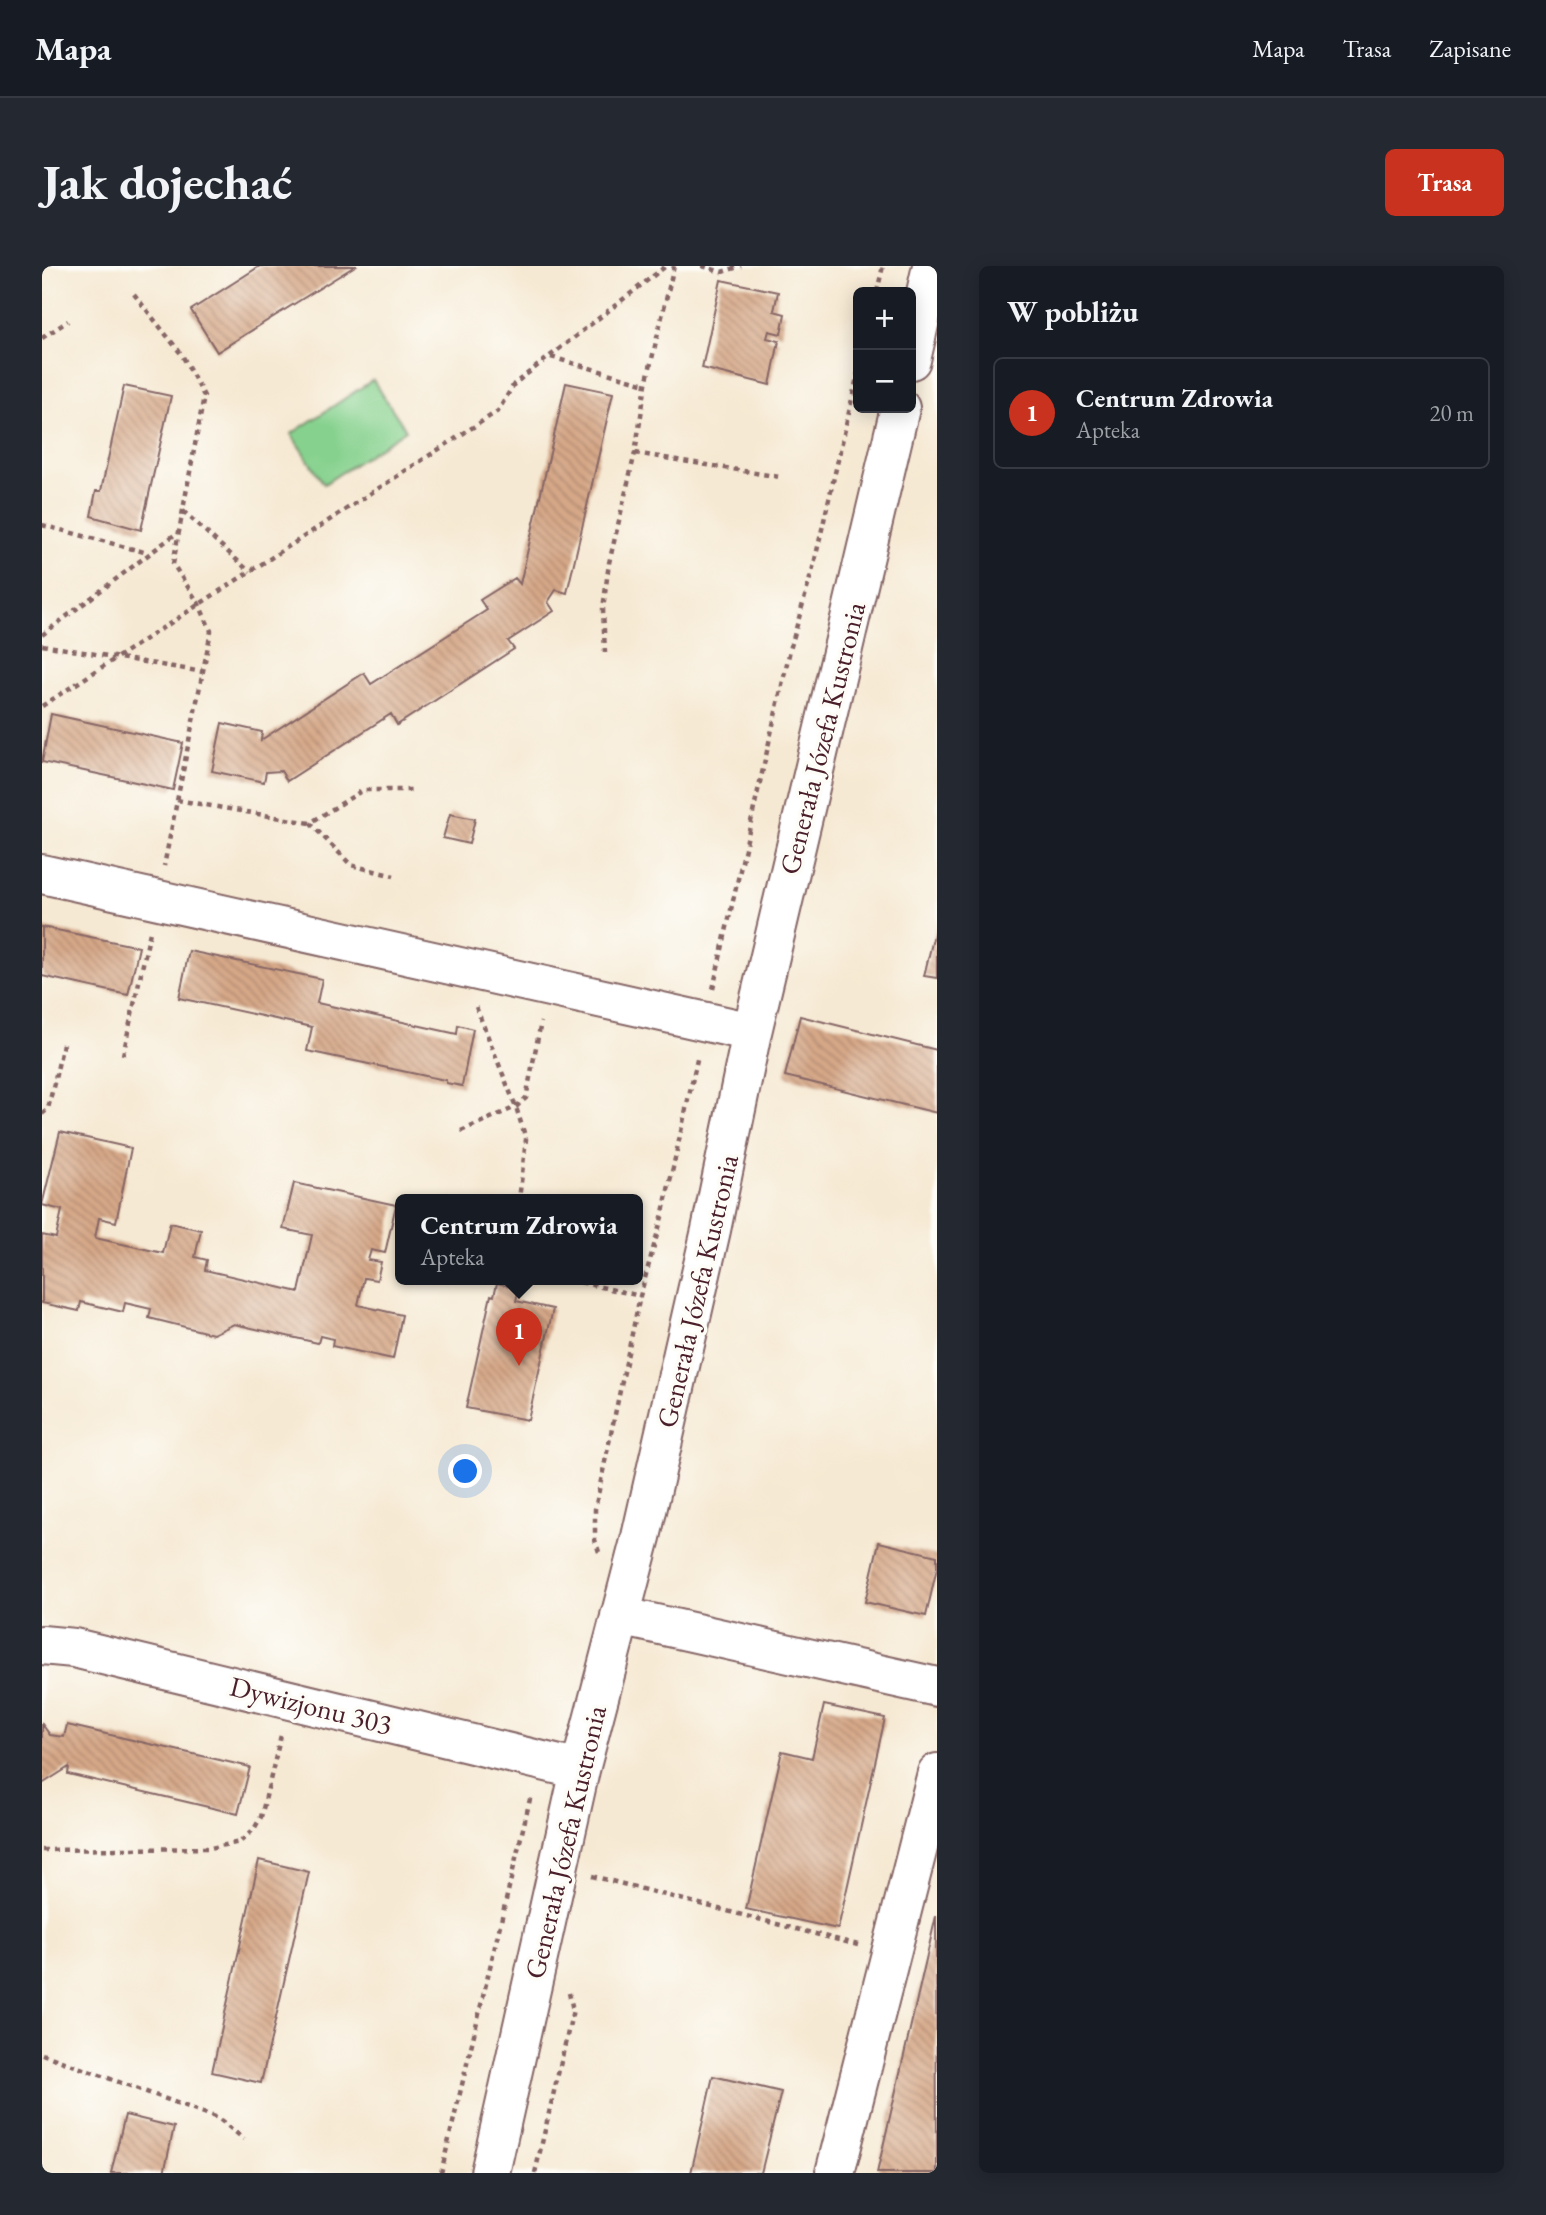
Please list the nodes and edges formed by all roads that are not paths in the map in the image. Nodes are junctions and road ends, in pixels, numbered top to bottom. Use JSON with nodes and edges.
{"nodes":[{"id":1,"x":932,"y":266,"type":"edge"},
{"id":2,"x":913,"y":350,"type":"edge"},
{"id":3,"x":899,"y":413,"type":"edge"},
{"id":4,"x":42,"y":874,"type":"edge"},
{"id":5,"x":752,"y":1032,"type":"junction"},
{"id":6,"x":620,"y":1616,"type":"junction"},
{"id":7,"x":42,"y":1645,"type":"edge"},
{"id":8,"x":937,"y":1687,"type":"edge"},
{"id":9,"x":580,"y":1770,"type":"junction"},
{"id":10,"x":937,"y":1773,"type":"edge"},
{"id":11,"x":490,"y":2173,"type":"edge"},
{"id":12,"x":835,"y":2173,"type":"edge"}],
"edges":[{"from":1,"to":2,"type":"street"},
{"from":3,"to":5,"type":"street","name":"Generała Józefa Kustronia"},
{"from":4,"to":5,"type":"street"},
{"from":5,"to":6,"type":"street","name":"Generała Józefa Kustronia"},
{"from":6,"to":8,"type":"street"},
{"from":6,"to":9,"type":"street","name":"Generała Józefa Kustronia"},
{"from":7,"to":9,"type":"street","name":"Dywizjonu 303"},
{"from":9,"to":11,"type":"street","name":"Generała Józefa Kustronia"},
{"from":10,"to":12,"type":"street"}]}
